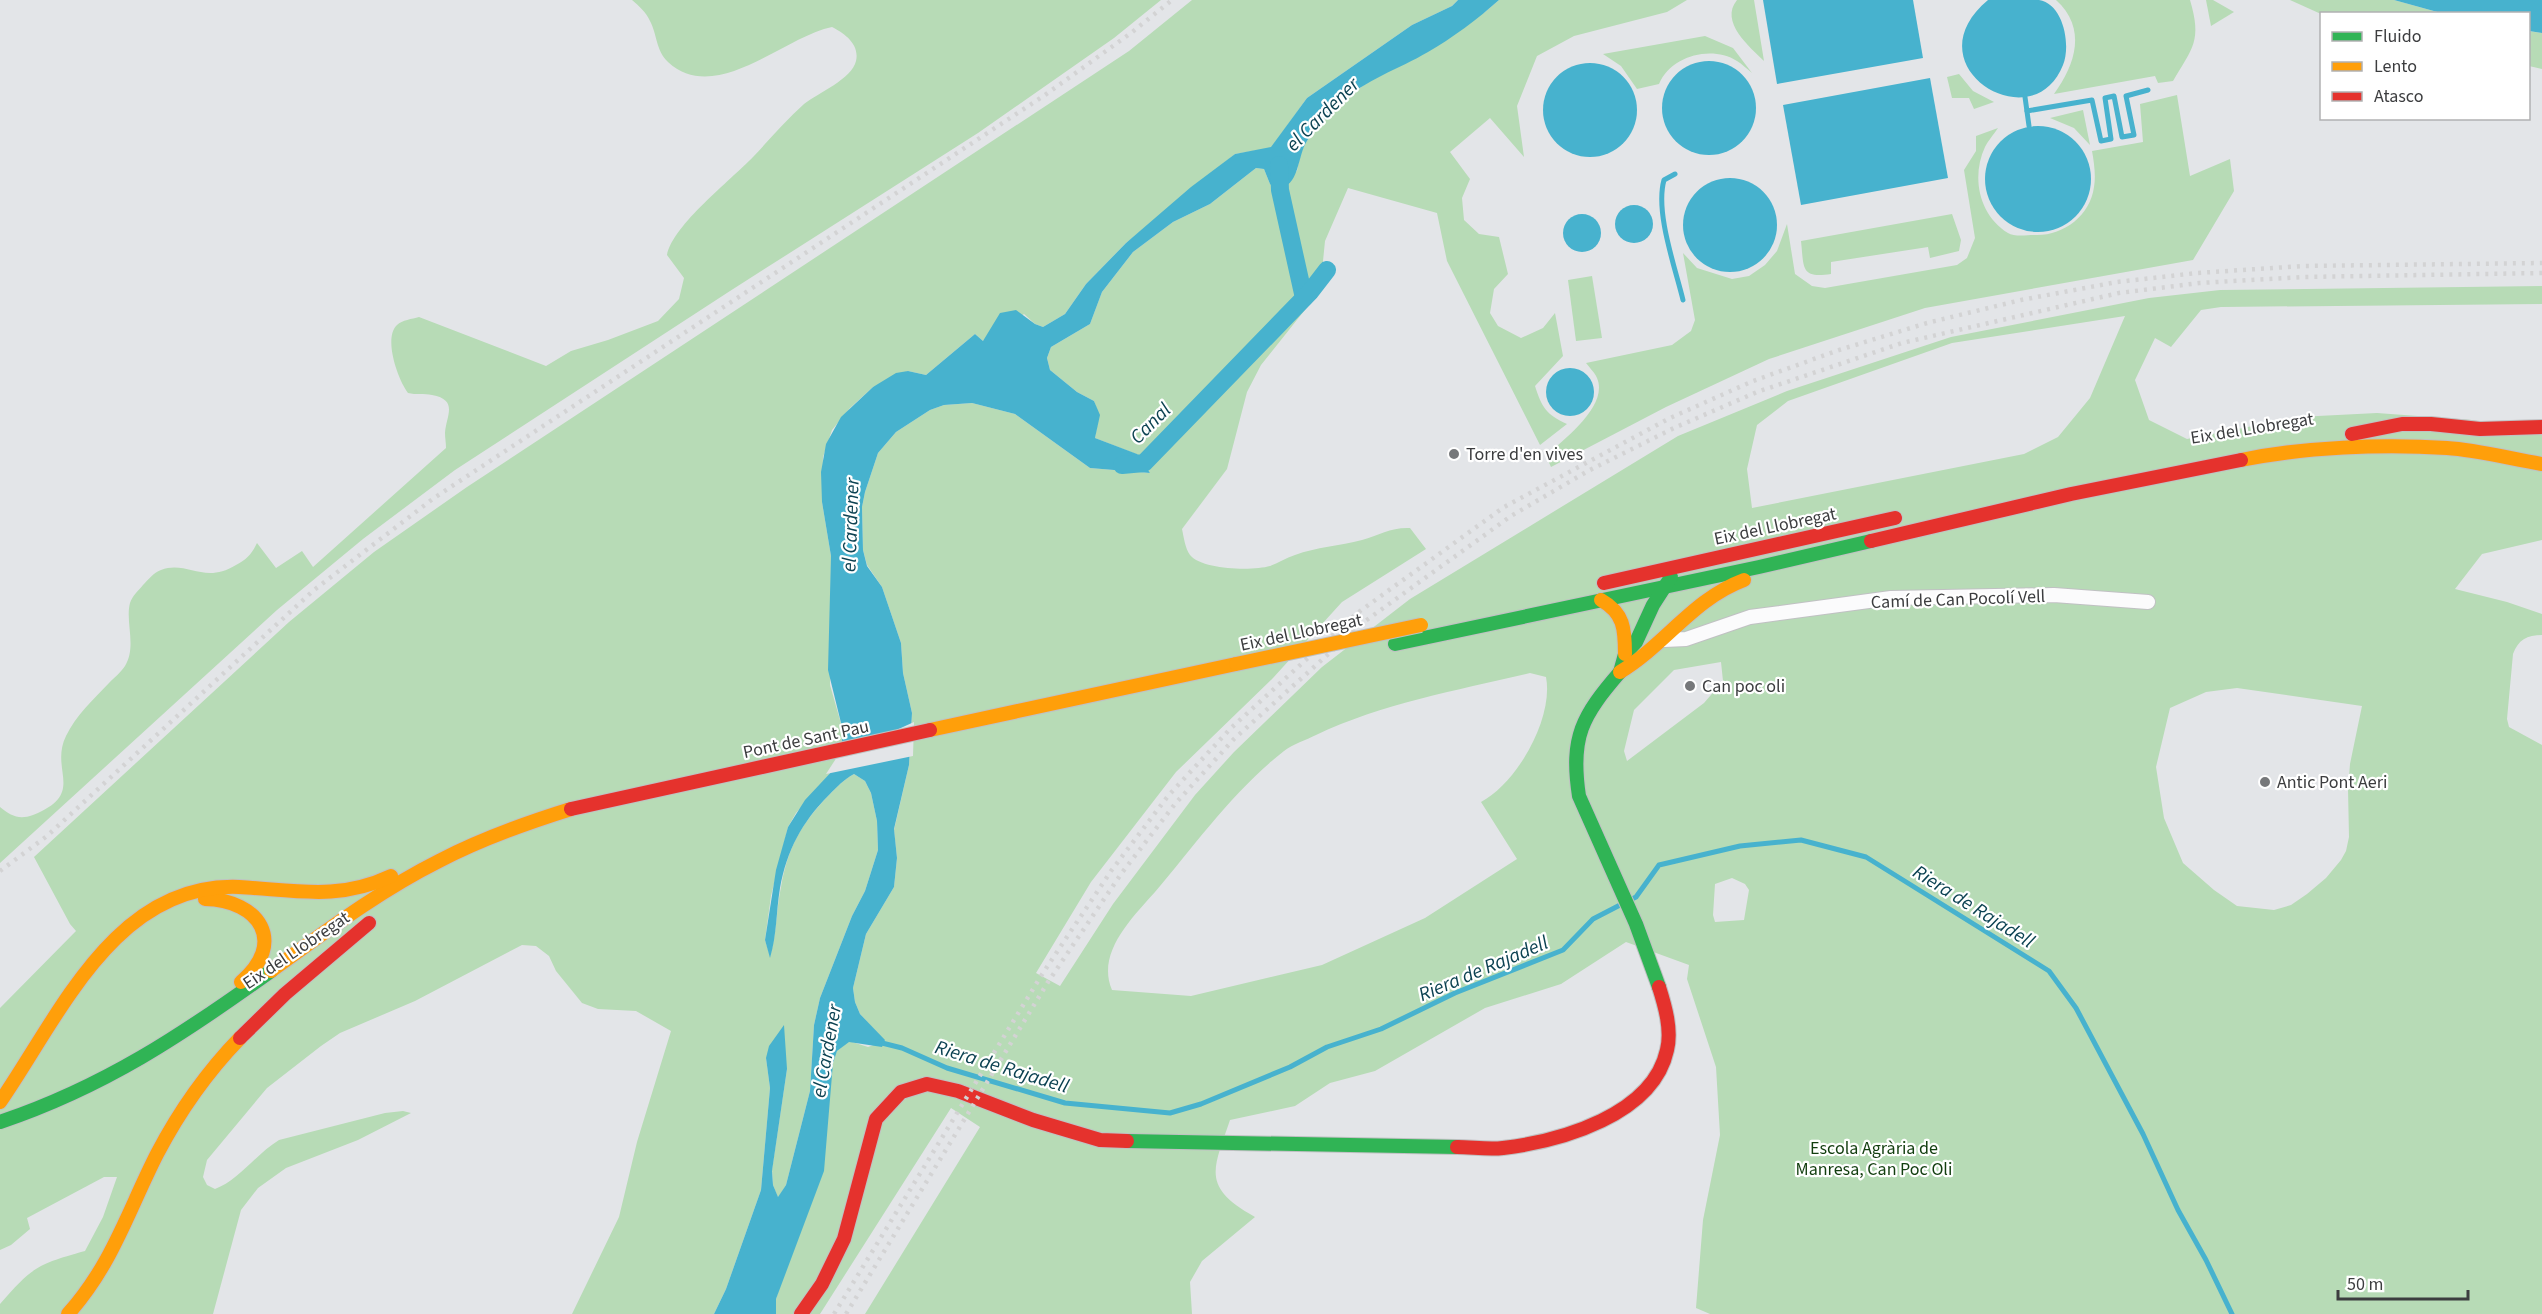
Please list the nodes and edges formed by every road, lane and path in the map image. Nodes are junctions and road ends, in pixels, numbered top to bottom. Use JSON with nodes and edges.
{"nodes":[{"id":1,"x":2542,"y":427,"type":"edge"},
{"id":2,"x":2352,"y":434,"type":"junction"},
{"id":3,"x":2504,"y":442,"type":"dead end"},
{"id":4,"x":2542,"y":464,"type":"edge"},
{"id":5,"x":2038,"y":487,"type":"dead end"},
{"id":6,"x":1912,"y":514,"type":"dead end"},
{"id":7,"x":1760,"y":549,"type":"junction"},
{"id":8,"x":1759,"y":567,"type":"junction"},
{"id":9,"x":1664,"y":586,"type":"junction"},
{"id":10,"x":1601,"y":600,"type":"junction"},
{"id":11,"x":2148,"y":602,"type":"dead end"},
{"id":12,"x":1426,"y":623,"type":"dead end"},
{"id":13,"x":1674,"y":630,"type":"junction"},
{"id":14,"x":1664,"y":640,"type":"junction"},
{"id":15,"x":1625,"y":654,"type":"junction"},
{"id":16,"x":1620,"y":672,"type":"junction"},
{"id":17,"x":1023,"y":716,"type":"junction"},
{"id":18,"x":598,"y":808,"type":"junction"},
{"id":19,"x":465,"y":847,"type":"junction"},
{"id":20,"x":410,"y":894,"type":"dead end"},
{"id":21,"x":182,"y":897,"type":"junction"},
{"id":22,"x":159,"y":1056,"type":"junction"},
{"id":23,"x":0,"y":1102,"type":"edge"},
{"id":24,"x":0,"y":1122,"type":"edge"},
{"id":25,"x":68,"y":1314,"type":"edge"},
{"id":26,"x":801,"y":1314,"type":"edge"}],
"edges":[{"from":1,"to":2,"type":"main road"},
{"from":2,"to":3,"type":"main road","name":"Eix del Llobregat"},
{"from":2,"to":5,"type":"main road","name":"Eix del Llobregat"},
{"from":4,"to":8,"type":"main road","name":"Eix del Llobregat"},
{"from":6,"to":7,"type":"main road","name":"Eix del Llobregat"},
{"from":7,"to":9,"type":"main road"},
{"from":7,"to":9,"type":"main road","name":"Eix del Llobregat"},
{"from":8,"to":9,"type":"main road","name":"Eix del Llobregat"},
{"from":8,"to":13,"type":"main road"},
{"from":9,"to":10,"type":"main road","name":"Eix del Llobregat"},
{"from":9,"to":13,"type":"main road"},
{"from":9,"to":15,"type":"main road"},
{"from":10,"to":15,"type":"main road"},
{"from":10,"to":17,"type":"main road","name":"Eix del Llobregat"},
{"from":11,"to":14,"type":"street","name":"Camí de Can Pocolí Vell"},
{"from":12,"to":17,"type":"main road","name":"Eix del Llobregat","bridge":true},
{"from":13,"to":14,"type":"main road"},
{"from":14,"to":16,"type":"main road"},
{"from":15,"to":16,"type":"main road"},
{"from":16,"to":26,"type":"main road"},
{"from":17,"to":18,"type":"main road","name":"Pont de Sant Pau"},
{"from":18,"to":19,"type":"main road","name":"Eix del Llobregat"},
{"from":18,"to":20,"type":"main road"},
{"from":19,"to":21,"type":"main road"},
{"from":19,"to":22,"type":"main road","name":"Eix del Llobregat"},
{"from":21,"to":22,"type":"main road"},
{"from":21,"to":23,"type":"main road"},
{"from":22,"to":24,"type":"main road","name":"Eix del Llobregat"},
{"from":22,"to":25,"type":"main road","name":"Eix del Llobregat"}]}
